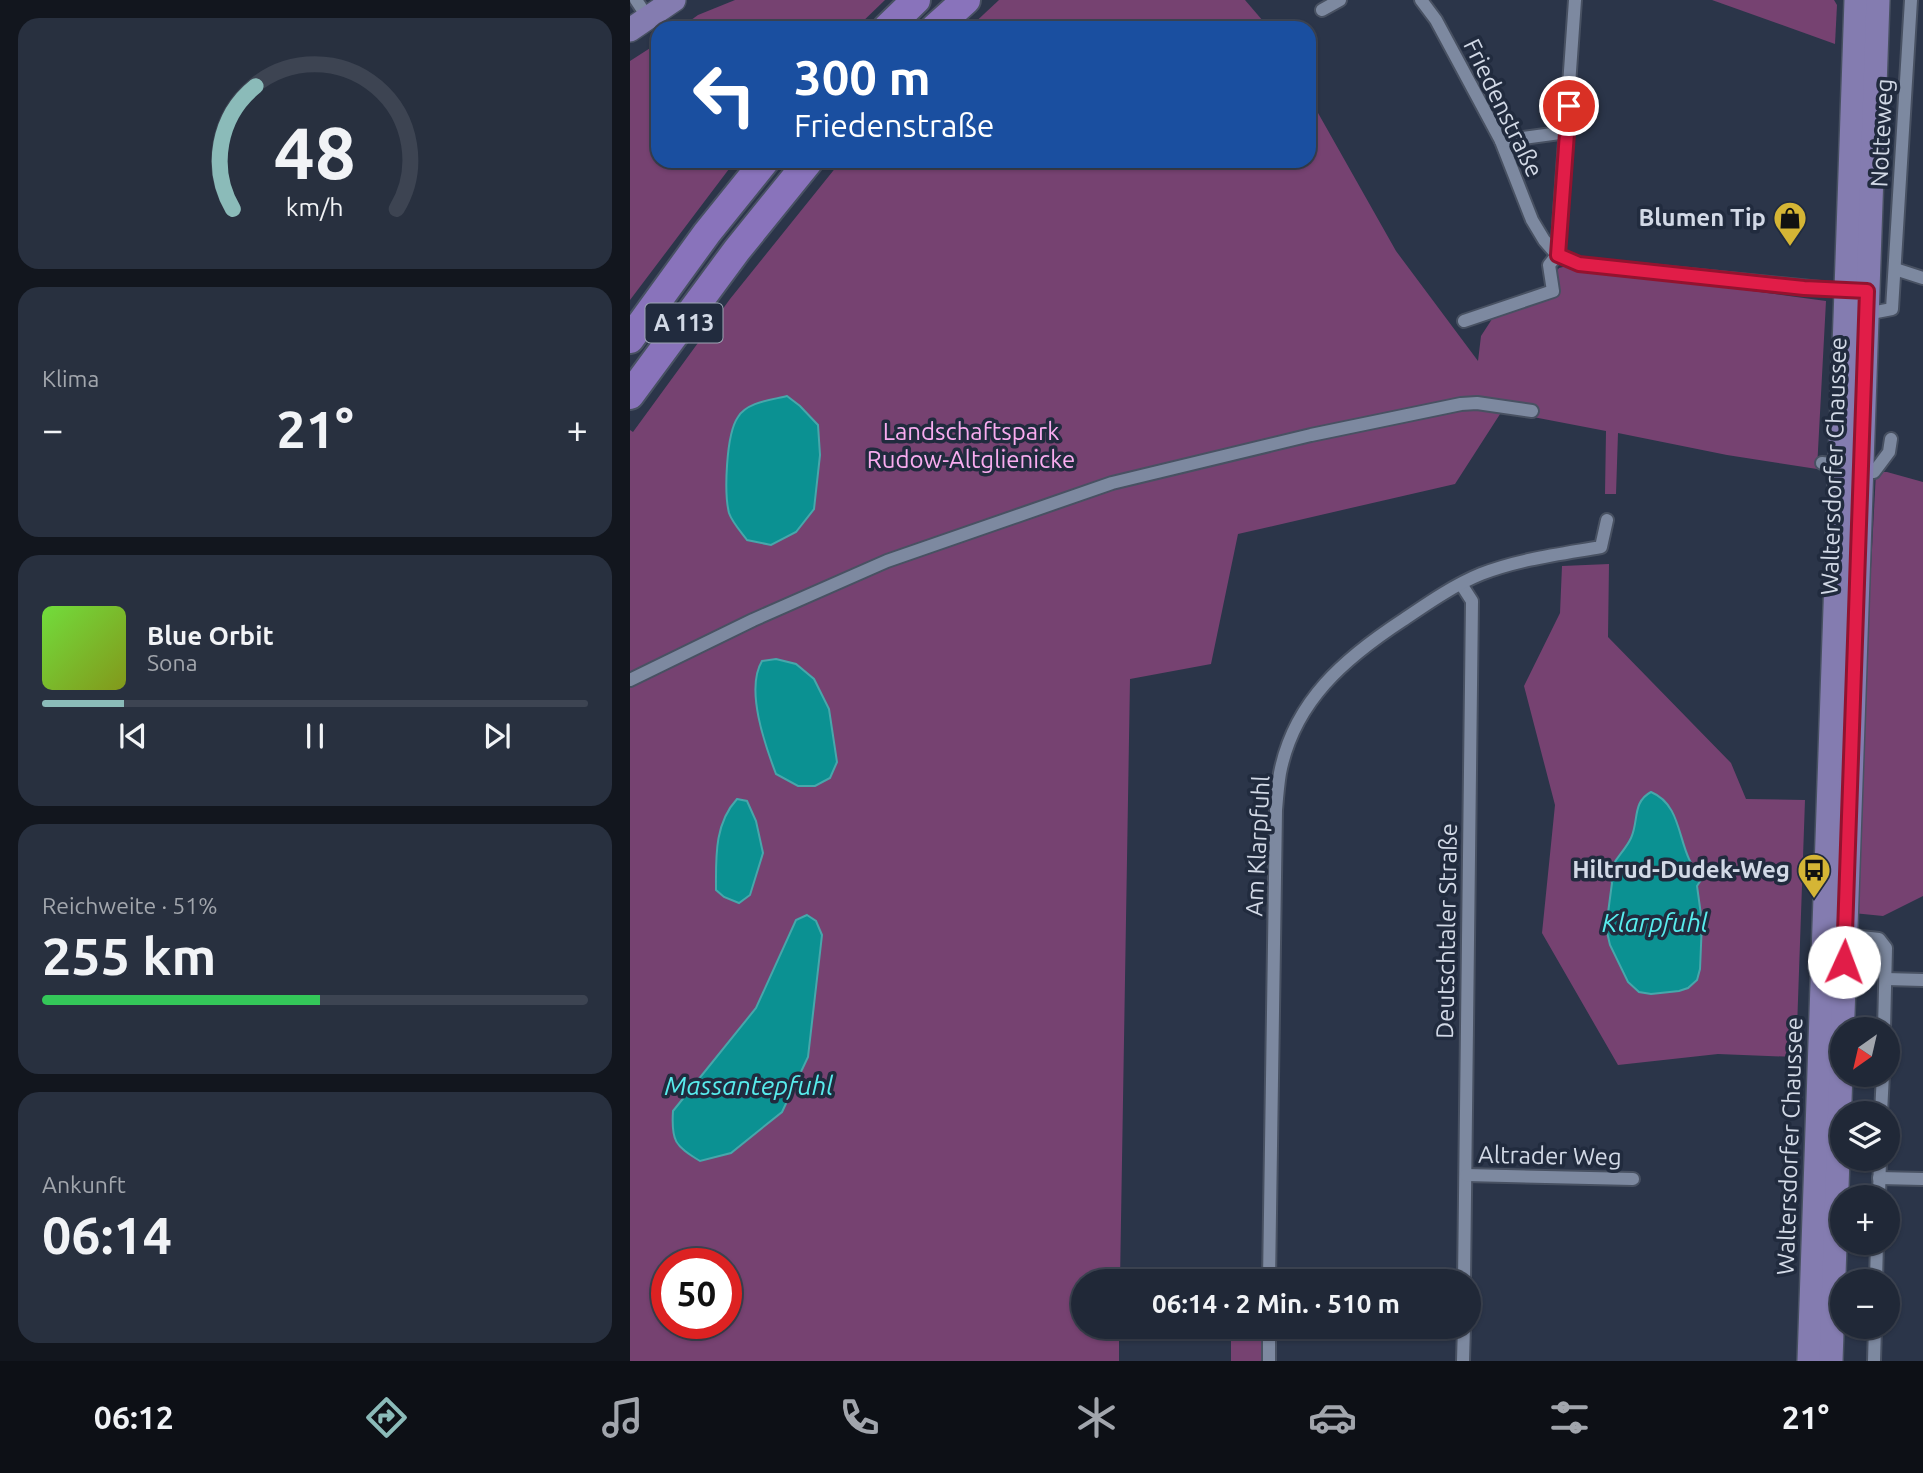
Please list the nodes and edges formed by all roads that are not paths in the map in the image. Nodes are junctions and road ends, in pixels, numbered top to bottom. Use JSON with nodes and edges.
{"nodes":[{"id":1,"x":674,"y":0,"type":"edge"},
{"id":2,"x":916,"y":0,"type":"edge"},
{"id":3,"x":966,"y":0,"type":"edge"},
{"id":4,"x":1340,"y":0,"type":"edge"},
{"id":5,"x":1421,"y":0,"type":"edge"},
{"id":6,"x":1576,"y":0,"type":"edge"},
{"id":7,"x":1856,"y":0,"type":"edge"},
{"id":8,"x":1878,"y":0,"type":"edge"},
{"id":9,"x":1911,"y":0,"type":"edge"},
{"id":10,"x":1321,"y":10,"type":"dead end"},
{"id":11,"x":638,"y":16,"type":"edge"},
{"id":12,"x":894,"y":21,"type":"edge"},
{"id":13,"x":943,"y":21,"type":"edge"},
{"id":14,"x":1567,"y":132,"type":"junction"},
{"id":15,"x":1501,"y":141,"type":"junction"},
{"id":16,"x":759,"y":168,"type":"edge"},
{"id":17,"x":803,"y":168,"type":"edge"},
{"id":18,"x":694,"y":251,"type":"junction"},
{"id":19,"x":1558,"y":255,"type":"junction"},
{"id":20,"x":1895,"y":269,"type":"junction"},
{"id":21,"x":721,"y":272,"type":"junction"},
{"id":22,"x":1923,"y":278,"type":"edge"},
{"id":23,"x":1860,"y":299,"type":"junction"},
{"id":24,"x":1464,"y":321,"type":"dead end"},
{"id":25,"x":630,"y":339,"type":"edge"},
{"id":26,"x":630,"y":395,"type":"edge"},
{"id":27,"x":1532,"y":411,"type":"dead end"},
{"id":28,"x":1891,"y":439,"type":"dead end"},
{"id":29,"x":1845,"y":459,"type":"junction"},
{"id":30,"x":1606,"y":520,"type":"dead end"},
{"id":31,"x":1461,"y":584,"type":"junction"},
{"id":32,"x":630,"y":680,"type":"edge"},
{"id":33,"x":1834,"y":934,"type":"junction"},
{"id":34,"x":1886,"y":979,"type":"junction"},
{"id":35,"x":1923,"y":980,"type":"edge"},
{"id":36,"x":1884,"y":1017,"type":"edge"},
{"id":37,"x":1879,"y":1171,"type":"edge"},
{"id":38,"x":1466,"y":1175,"type":"junction"},
{"id":39,"x":1879,"y":1178,"type":"junction"},
{"id":40,"x":1633,"y":1179,"type":"dead end"},
{"id":41,"x":1923,"y":1179,"type":"edge"},
{"id":42,"x":1879,"y":1185,"type":"edge"},
{"id":43,"x":1269,"y":1269,"type":"edge"},
{"id":44,"x":1464,"y":1269,"type":"edge"},
{"id":45,"x":1269,"y":1339,"type":"edge"},
{"id":46,"x":1464,"y":1339,"type":"edge"},
{"id":47,"x":1875,"y":1339,"type":"edge"},
{"id":48,"x":1269,"y":1361,"type":"edge"},
{"id":49,"x":1463,"y":1361,"type":"edge"},
{"id":50,"x":1809,"y":1361,"type":"edge"},
{"id":51,"x":1831,"y":1361,"type":"edge"},
{"id":52,"x":1874,"y":1361,"type":"edge"}],
"edges":[{"from":1,"to":11,"type":"main road"},
{"from":2,"to":12,"type":"highway"},
{"from":3,"to":13,"type":"highway"},
{"from":4,"to":10,"type":"street"},
{"from":5,"to":15,"type":"street","name":"Friedenstraße"},
{"from":6,"to":14,"type":"street"},
{"from":7,"to":23,"type":"main road","name":"Waltersdorfer Chaussee"},
{"from":8,"to":23,"type":"main road","name":"Waltersdorfer Chaussee"},
{"from":9,"to":20,"type":"street","name":"Notteweg"},
{"from":14,"to":15,"type":"street"},
{"from":14,"to":19,"type":"street"},
{"from":15,"to":19,"type":"street","name":"Friedenstraße"},
{"from":16,"to":18,"type":"highway","number":"A 113"},
{"from":17,"to":21,"type":"highway","number":"A 113"},
{"from":18,"to":21,"type":"street"},
{"from":18,"to":25,"type":"highway","number":"A 113"},
{"from":19,"to":23,"type":"street"},
{"from":19,"to":24,"type":"street"},
{"from":20,"to":22,"type":"street"},
{"from":20,"to":23,"type":"street","name":"Notteweg"},
{"from":21,"to":26,"type":"highway","number":"A 113"},
{"from":23,"to":29,"type":"main road","name":"Waltersdorfer Chaussee"},
{"from":27,"to":32,"type":"street"},
{"from":28,"to":29,"type":"street"},
{"from":29,"to":33,"type":"main road","name":"Waltersdorfer Chaussee"},
{"from":30,"to":31,"type":"street","name":"Am Klarpfuhl"},
{"from":31,"to":38,"type":"street","name":"Deutschtaler Straße"},
{"from":31,"to":43,"type":"street","name":"Am Klarpfuhl"},
{"from":33,"to":34,"type":"street"},
{"from":33,"to":50,"type":"main road","name":"Waltersdorfer Chaussee"},
{"from":33,"to":51,"type":"main road","name":"Waltersdorfer Chaussee"},
{"from":34,"to":35,"type":"street"},
{"from":34,"to":36,"type":"street"},
{"from":37,"to":39,"type":"street"},
{"from":38,"to":40,"type":"street","name":"Altrader Weg"},
{"from":38,"to":44,"type":"street","name":"Deutschtaler Straße"},
{"from":39,"to":41,"type":"street"},
{"from":39,"to":42,"type":"street"},
{"from":45,"to":48,"type":"street"},
{"from":46,"to":49,"type":"street"},
{"from":47,"to":52,"type":"street"}]}
